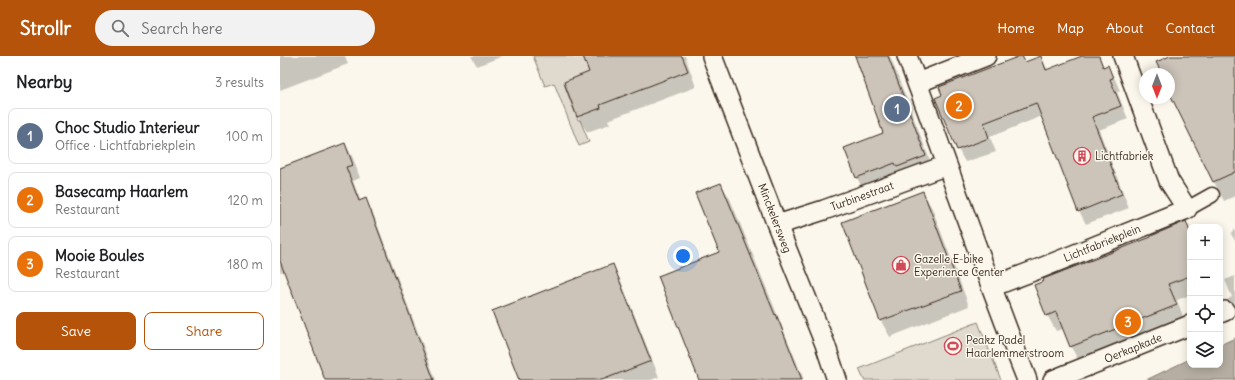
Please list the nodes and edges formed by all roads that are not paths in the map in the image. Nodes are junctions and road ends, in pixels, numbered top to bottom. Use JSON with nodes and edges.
{"nodes":[{"id":1,"x":712,"y":56,"type":"edge"},
{"id":2,"x":907,"y":56,"type":"edge"},
{"id":3,"x":986,"y":56,"type":"edge"},
{"id":4,"x":1126,"y":57,"type":"edge"},
{"id":5,"x":916,"y":83,"type":"junction"},
{"id":6,"x":947,"y":165,"type":"junction"},
{"id":7,"x":1212,"y":195,"type":"dead end"},
{"id":8,"x":1187,"y":209,"type":"junction"},
{"id":9,"x":777,"y":225,"type":"junction"},
{"id":10,"x":991,"y":286,"type":"junction"},
{"id":11,"x":1187,"y":326,"type":"edge"},
{"id":12,"x":837,"y":380,"type":"edge"},
{"id":13,"x":1027,"y":380,"type":"edge"},
{"id":14,"x":1053,"y":380,"type":"edge"}],
"edges":[{"from":1,"to":9,"type":"street","name":"Minckelersweg"},
{"from":2,"to":5,"type":"street"},
{"from":3,"to":5,"type":"street"},
{"from":4,"to":8,"type":"street"},
{"from":5,"to":6,"type":"street"},
{"from":6,"to":9,"type":"street","name":"Turbinestraat"},
{"from":6,"to":10,"type":"street"},
{"from":7,"to":8,"type":"street","name":"Lichtfabriekplein"},
{"from":8,"to":10,"type":"street","name":"Lichtfabriekplein"},
{"from":9,"to":12,"type":"street","name":"Minckelersweg"},
{"from":10,"to":13,"type":"street"},
{"from":11,"to":14,"type":"street","name":"Oerkapkade"}]}
